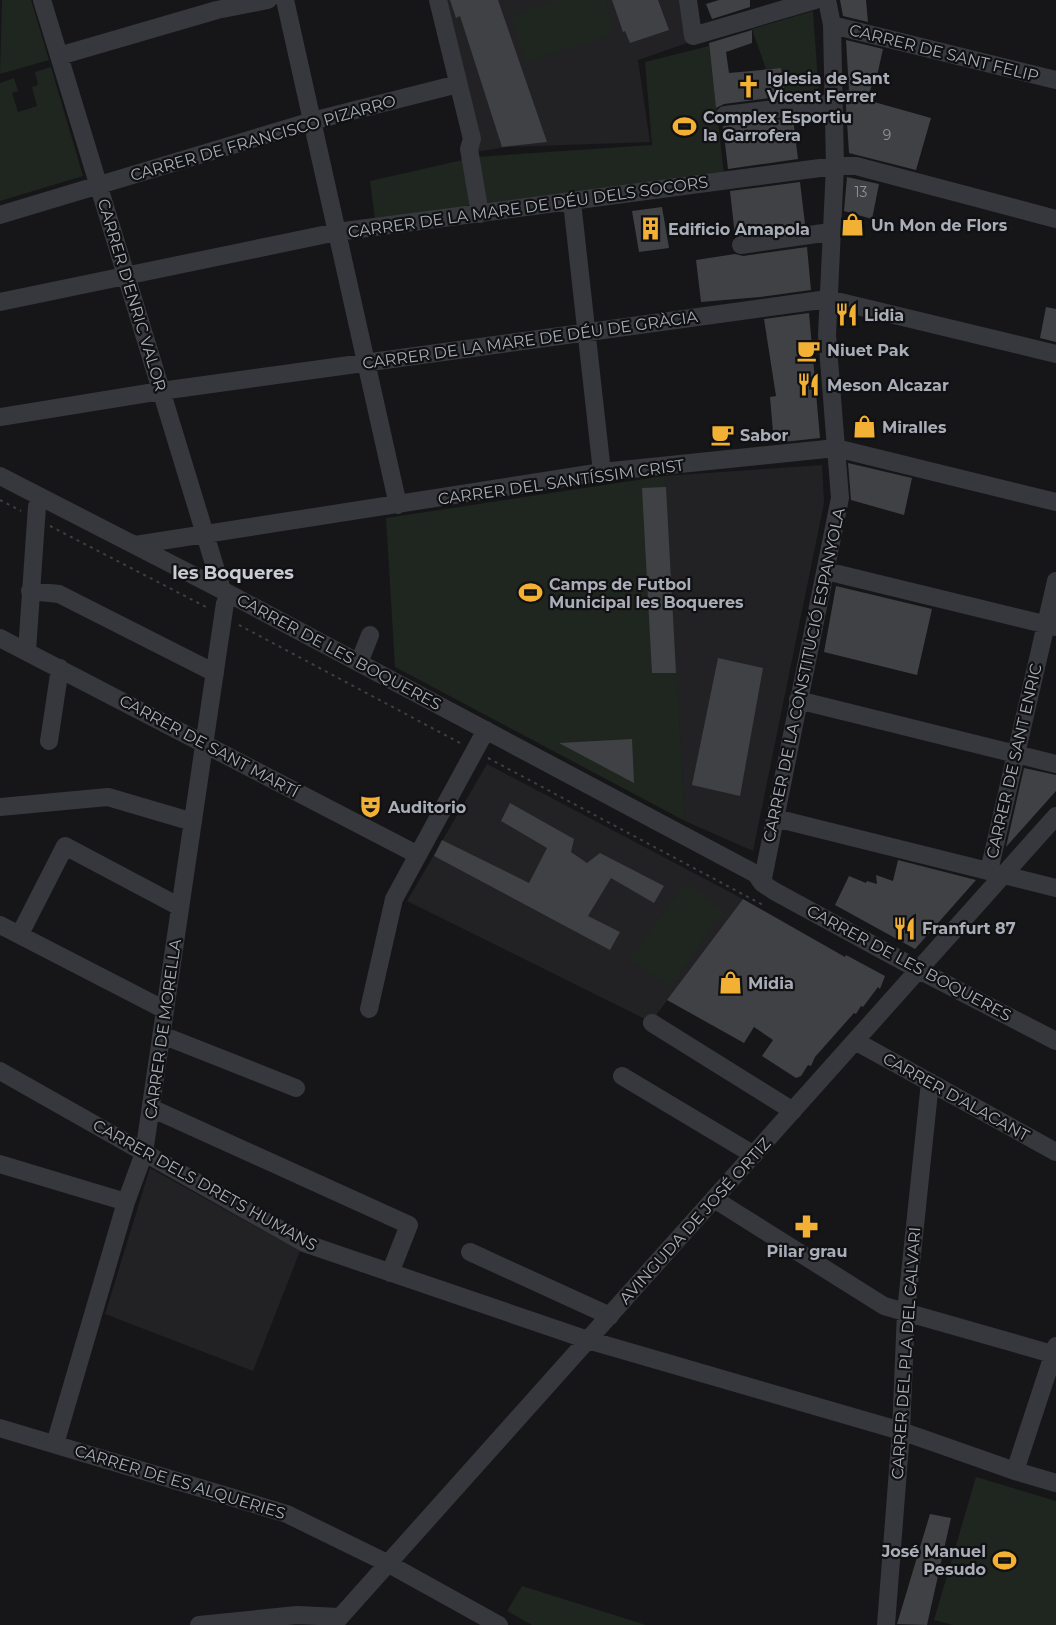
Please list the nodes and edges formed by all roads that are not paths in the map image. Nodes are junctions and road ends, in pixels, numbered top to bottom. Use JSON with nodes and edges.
{"nodes":[{"id":1,"x":42,"y":0,"type":"edge"},
{"id":2,"x":268,"y":0,"type":"edge"},
{"id":3,"x":285,"y":0,"type":"edge"},
{"id":4,"x":438,"y":0,"type":"edge"},
{"id":5,"x":688,"y":0,"type":"edge"},
{"id":6,"x":815,"y":0,"type":"edge"},
{"id":7,"x":827,"y":0,"type":"edge"},
{"id":8,"x":832,"y":25,"type":"junction"},
{"id":9,"x":59,"y":56,"type":"junction"},
{"id":10,"x":1056,"y":80,"type":"edge"},
{"id":11,"x":458,"y":84,"type":"junction"},
{"id":12,"x":834,"y":102,"type":"junction"},
{"id":13,"x":725,"y":116,"type":"dead end"},
{"id":14,"x":312,"y":121,"type":"junction"},
{"id":15,"x":834,"y":166,"type":"junction"},
{"id":16,"x":99,"y":186,"type":"junction"},
{"id":17,"x":572,"y":202,"type":"junction"},
{"id":18,"x":480,"y":214,"type":"junction"},
{"id":19,"x":0,"y":215,"type":"edge"},
{"id":20,"x":1056,"y":219,"type":"edge"},
{"id":21,"x":337,"y":232,"type":"junction"},
{"id":22,"x":830,"y":232,"type":"junction"},
{"id":23,"x":741,"y":245,"type":"dead end"},
{"id":24,"x":126,"y":276,"type":"junction"},
{"id":25,"x":828,"y":298,"type":"junction"},
{"id":26,"x":0,"y":302,"type":"edge"},
{"id":27,"x":586,"y":332,"type":"junction"},
{"id":28,"x":1056,"y":354,"type":"edge"},
{"id":29,"x":366,"y":363,"type":"junction"},
{"id":30,"x":161,"y":391,"type":"junction"},
{"id":31,"x":0,"y":417,"type":"edge"},
{"id":32,"x":836,"y":448,"type":"junction"},
{"id":33,"x":602,"y":472,"type":"junction"},
{"id":34,"x":0,"y":476,"type":"edge"},
{"id":35,"x":0,"y":486,"type":"edge"},
{"id":36,"x":1056,"y":502,"type":"edge"},
{"id":37,"x":398,"y":505,"type":"junction"},
{"id":38,"x":36,"y":512,"type":"junction"},
{"id":39,"x":206,"y":535,"type":"junction"},
{"id":40,"x":135,"y":545,"type":"junction"},
{"id":41,"x":826,"y":571,"type":"junction"},
{"id":42,"x":1056,"y":580,"type":"edge"},
{"id":43,"x":30,"y":591,"type":"junction"},
{"id":44,"x":223,"y":603,"type":"junction"},
{"id":45,"x":1051,"y":626,"type":"edge"},
{"id":46,"x":370,"y":635,"type":"dead end"},
{"id":47,"x":0,"y":638,"type":"edge"},
{"id":48,"x":27,"y":651,"type":"junction"},
{"id":49,"x":359,"y":663,"type":"junction"},
{"id":50,"x":60,"y":668,"type":"junction"},
{"id":51,"x":215,"y":673,"type":"junction"},
{"id":52,"x":798,"y":700,"type":"junction"},
{"id":53,"x":484,"y":736,"type":"junction"},
{"id":54,"x":49,"y":741,"type":"dead end"},
{"id":55,"x":204,"y":744,"type":"junction"},
{"id":56,"x":1016,"y":754,"type":"junction"},
{"id":57,"x":1056,"y":764,"type":"edge"},
{"id":58,"x":0,"y":807,"type":"edge"},
{"id":59,"x":1056,"y":816,"type":"edge"},
{"id":60,"x":775,"y":818,"type":"junction"},
{"id":61,"x":193,"y":822,"type":"junction"},
{"id":62,"x":418,"y":855,"type":"junction"},
{"id":63,"x":996,"y":873,"type":"junction"},
{"id":64,"x":762,"y":883,"type":"junction"},
{"id":65,"x":1056,"y":888,"type":"edge"},
{"id":66,"x":180,"y":907,"type":"junction"},
{"id":67,"x":0,"y":925,"type":"edge"},
{"id":68,"x":20,"y":934,"type":"junction"},
{"id":69,"x":919,"y":970,"type":"junction"},
{"id":70,"x":369,"y":1009,"type":"dead end"},
{"id":71,"x":165,"y":1010,"type":"junction"},
{"id":72,"x":652,"y":1023,"type":"dead end"},
{"id":73,"x":162,"y":1035,"type":"junction"},
{"id":74,"x":855,"y":1041,"type":"junction"},
{"id":75,"x":1056,"y":1041,"type":"edge"},
{"id":76,"x":0,"y":1071,"type":"edge"},
{"id":77,"x":622,"y":1076,"type":"dead end"},
{"id":78,"x":930,"y":1082,"type":"junction"},
{"id":79,"x":296,"y":1088,"type":"dead end"},
{"id":80,"x":151,"y":1108,"type":"junction"},
{"id":81,"x":793,"y":1110,"type":"junction"},
{"id":82,"x":1056,"y":1152,"type":"edge"},
{"id":83,"x":144,"y":1153,"type":"junction"},
{"id":84,"x":754,"y":1155,"type":"junction"},
{"id":85,"x":0,"y":1164,"type":"edge"},
{"id":86,"x":714,"y":1199,"type":"junction"},
{"id":87,"x":126,"y":1202,"type":"junction"},
{"id":88,"x":470,"y":1252,"type":"dead end"},
{"id":89,"x":390,"y":1273,"type":"junction"},
{"id":90,"x":906,"y":1312,"type":"junction"},
{"id":91,"x":610,"y":1316,"type":"junction"},
{"id":92,"x":588,"y":1340,"type":"junction"},
{"id":93,"x":1055,"y":1352,"type":"edge"},
{"id":94,"x":0,"y":1428,"type":"edge"},
{"id":95,"x":901,"y":1431,"type":"junction"},
{"id":96,"x":55,"y":1444,"type":"junction"},
{"id":97,"x":1015,"y":1471,"type":"junction"},
{"id":98,"x":1056,"y":1483,"type":"edge"},
{"id":99,"x":387,"y":1563,"type":"junction"},
{"id":100,"x":476,"y":1620,"type":"edge"},
{"id":101,"x":336,"y":1621,"type":"edge"},
{"id":102,"x":199,"y":1625,"type":"edge"},
{"id":103,"x":498,"y":1625,"type":"edge"},
{"id":104,"x":886,"y":1625,"type":"edge"}],
"edges":[{"from":1,"to":9,"type":"street","name":"CARRER D'ENRIC VALOR"},
{"from":2,"to":9,"type":"street"},
{"from":3,"to":14,"type":"street"},
{"from":4,"to":11,"type":"street"},
{"from":5,"to":6,"type":"street"},
{"from":7,"to":8,"type":"street","name":"CARRER DE LA CONSTITUCIÓ ESPANYOLA"},
{"from":8,"to":10,"type":"street","name":"CARRER DE SANT FELIP"},
{"from":8,"to":12,"type":"street","name":"CARRER DE LA CONSTITUCIÓ ESPANYOLA"},
{"from":9,"to":16,"type":"street","name":"CARRER D'ENRIC VALOR"},
{"from":11,"to":14,"type":"street","name":"CARRER DE FRANCISCO PIZARRO"},
{"from":11,"to":18,"type":"street"},
{"from":12,"to":13,"type":"street"},
{"from":12,"to":15,"type":"street","name":"CARRER DE LA CONSTITUCIÓ ESPANYOLA"},
{"from":14,"to":16,"type":"street","name":"CARRER DE FRANCISCO PIZARRO"},
{"from":14,"to":21,"type":"street"},
{"from":15,"to":17,"type":"street","name":"CARRER DE LA MARE DE DÉU DELS SOCORS"},
{"from":15,"to":20,"type":"street","name":"CARRER DE LA MARE DE DÉU DELS SOCORS"},
{"from":15,"to":22,"type":"street","name":"CARRER DE LA CONSTITUCIÓ ESPANYOLA"},
{"from":16,"to":19,"type":"street","name":"CARRER DE FRANCISCO PIZARRO"},
{"from":16,"to":24,"type":"street","name":"CARRER D'ENRIC VALOR"},
{"from":17,"to":18,"type":"street","name":"CARRER DE LA MARE DE DÉU DELS SOCORS"},
{"from":17,"to":27,"type":"street"},
{"from":18,"to":21,"type":"street","name":"CARRER DE LA MARE DE DÉU DELS SOCORS"},
{"from":21,"to":24,"type":"street","name":"CARRER DE LA MARE DE DÉU DELS SOCORS"},
{"from":21,"to":29,"type":"street"},
{"from":22,"to":23,"type":"street"},
{"from":22,"to":25,"type":"street","name":"CARRER DE LA CONSTITUCIÓ ESPANYOLA"},
{"from":24,"to":26,"type":"street","name":"CARRER DE LA MARE DE DÉU DELS SOCORS"},
{"from":24,"to":30,"type":"street","name":"CARRER D'ENRIC VALOR"},
{"from":25,"to":27,"type":"street","name":"CARRER DE LA MARE DE DÉU DE GRÀCIA"},
{"from":25,"to":28,"type":"street","name":"CARRER DE LA MARE DE DÉU DE GRÀCIA"},
{"from":25,"to":32,"type":"street","name":"CARRER DE LA CONSTITUCIÓ ESPANYOLA"},
{"from":27,"to":29,"type":"street","name":"CARRER DE LA MARE DE DÉU DE GRÀCIA"},
{"from":27,"to":33,"type":"street"},
{"from":29,"to":30,"type":"street","name":"CARRER DE LA MARE DE DÉU DE GRÀCIA"},
{"from":29,"to":37,"type":"street"},
{"from":30,"to":31,"type":"street","name":"CARRER DE LA MARE DE DÉU DE GRÀCIA"},
{"from":30,"to":39,"type":"street","name":"CARRER D'ENRIC VALOR"},
{"from":32,"to":33,"type":"street","name":"CARRER DEL SANTÍSSIM CRIST"},
{"from":32,"to":36,"type":"street","name":"CARRER DEL SANTÍSSIM CRIST"},
{"from":32,"to":41,"type":"street","name":"CARRER DE LA CONSTITUCIÓ ESPANYOLA"},
{"from":33,"to":37,"type":"street","name":"CARRER DEL SANTÍSSIM CRIST"},
{"from":34,"to":40,"type":"street","name":"CARRER DE LES BOQUERES"},
{"from":35,"to":38,"type":"street","name":"CARRER DE LES BOQUERES"},
{"from":37,"to":39,"type":"street","name":"CARRER DEL SANTÍSSIM CRIST"},
{"from":38,"to":43,"type":"street"},
{"from":38,"to":44,"type":"street","name":"CARRER DE LES BOQUERES"},
{"from":39,"to":40,"type":"street","name":"CARRER DEL SANTÍSSIM CRIST"},
{"from":39,"to":44,"type":"street","name":"CARRER D'ENRIC VALOR"},
{"from":40,"to":44,"type":"street","name":"CARRER DE LES BOQUERES"},
{"from":41,"to":45,"type":"street"},
{"from":41,"to":52,"type":"street","name":"CARRER DE LA CONSTITUCIÓ ESPANYOLA"},
{"from":42,"to":45,"type":"street","name":"CARRER DE SANT ENRIC"},
{"from":43,"to":48,"type":"street"},
{"from":43,"to":51,"type":"street"},
{"from":44,"to":49,"type":"street","name":"CARRER DE LES BOQUERES"},
{"from":44,"to":51,"type":"street","name":"CARRER DE MORELLA"},
{"from":44,"to":53,"type":"street","name":"CARRER DE LES BOQUERES"},
{"from":45,"to":56,"type":"street","name":"CARRER DE SANT ENRIC"},
{"from":46,"to":49,"type":"street"},
{"from":47,"to":48,"type":"street","name":"CARRER DE SANT MARTÍ"},
{"from":48,"to":50,"type":"street","name":"CARRER DE SANT MARTÍ"},
{"from":49,"to":53,"type":"street","name":"CARRER DE LES BOQUERES"},
{"from":50,"to":54,"type":"street"},
{"from":50,"to":55,"type":"street","name":"CARRER DE SANT MARTÍ"},
{"from":51,"to":55,"type":"street","name":"CARRER DE MORELLA"},
{"from":52,"to":56,"type":"street"},
{"from":52,"to":60,"type":"street","name":"CARRER DE LA CONSTITUCIÓ ESPANYOLA"},
{"from":53,"to":62,"type":"street"},
{"from":53,"to":64,"type":"street","name":"CARRER DE LES BOQUERES"},
{"from":55,"to":61,"type":"street","name":"CARRER DE MORELLA"},
{"from":55,"to":62,"type":"street","name":"CARRER DE SANT MARTÍ"},
{"from":56,"to":57,"type":"street"},
{"from":56,"to":63,"type":"street","name":"CARRER DE SANT ENRIC"},
{"from":58,"to":61,"type":"street"},
{"from":59,"to":63,"type":"street","name":"AVINGUDA DE JOSÉ ORTIZ"},
{"from":60,"to":63,"type":"street"},
{"from":60,"to":64,"type":"street","name":"CARRER DE LA CONSTITUCIÓ ESPANYOLA"},
{"from":61,"to":66,"type":"street","name":"CARRER DE MORELLA"},
{"from":62,"to":70,"type":"street"},
{"from":63,"to":65,"type":"street"},
{"from":63,"to":69,"type":"street","name":"AVINGUDA DE JOSÉ ORTIZ"},
{"from":64,"to":69,"type":"street","name":"CARRER DE LES BOQUERES"},
{"from":66,"to":68,"type":"street"},
{"from":66,"to":71,"type":"street","name":"CARRER DE MORELLA"},
{"from":67,"to":68,"type":"street"},
{"from":68,"to":71,"type":"street"},
{"from":69,"to":74,"type":"street","name":"AVINGUDA DE JOSÉ ORTIZ"},
{"from":69,"to":75,"type":"street","name":"CARRER DE LES BOQUERES"},
{"from":71,"to":73,"type":"street","name":"CARRER DE MORELLA"},
{"from":72,"to":81,"type":"street"},
{"from":73,"to":79,"type":"street"},
{"from":73,"to":80,"type":"street","name":"CARRER DE MORELLA"},
{"from":74,"to":78,"type":"street","name":"CARRER D'ALACANT"},
{"from":74,"to":81,"type":"street","name":"AVINGUDA DE JOSÉ ORTIZ"},
{"from":76,"to":83,"type":"street","name":"CARRER DELS DRETS HUMANS"},
{"from":77,"to":84,"type":"street"},
{"from":78,"to":82,"type":"street","name":"CARRER D'ALACANT"},
{"from":78,"to":90,"type":"street","name":"CARRER DEL PLA DEL CALVARI"},
{"from":80,"to":83,"type":"street","name":"CARRER DE MORELLA"},
{"from":80,"to":89,"type":"street"},
{"from":81,"to":84,"type":"street","name":"AVINGUDA DE JOSÉ ORTIZ"},
{"from":83,"to":87,"type":"street","name":"CARRER DE MORELLA"},
{"from":83,"to":89,"type":"street","name":"CARRER DELS DRETS HUMANS"},
{"from":84,"to":86,"type":"street","name":"AVINGUDA DE JOSÉ ORTIZ"},
{"from":85,"to":87,"type":"street"},
{"from":86,"to":90,"type":"street"},
{"from":86,"to":91,"type":"street","name":"AVINGUDA DE JOSÉ ORTIZ"},
{"from":87,"to":96,"type":"street","name":"CARRER DE MORELLA"},
{"from":88,"to":91,"type":"street"},
{"from":89,"to":92,"type":"street","name":"CARRER DELS DRETS HUMANS"},
{"from":90,"to":93,"type":"street"},
{"from":90,"to":95,"type":"street","name":"CARRER DEL PLA DEL CALVARI"},
{"from":91,"to":92,"type":"street","name":"AVINGUDA DE JOSÉ ORTIZ"},
{"from":92,"to":95,"type":"street","name":"CARRER DELS DRETS HUMANS"},
{"from":92,"to":99,"type":"street","name":"AVINGUDA DE JOSÉ ORTIZ"},
{"from":93,"to":97,"type":"street"},
{"from":94,"to":96,"type":"street","name":"CARRER DE ES ALQUERIES"},
{"from":95,"to":97,"type":"street","name":"CARRER DELS DRETS HUMANS"},
{"from":95,"to":104,"type":"street","name":"CARRER DEL PLA DEL CALVARI"},
{"from":96,"to":99,"type":"street","name":"CARRER DE ES ALQUERIES"},
{"from":97,"to":98,"type":"street","name":"CARRER DELS DRETS HUMANS"},
{"from":99,"to":100,"type":"street","name":"CARRER DE ES ALQUERIES"},
{"from":99,"to":101,"type":"street","name":"AVINGUDA DE JOSÉ ORTIZ"},
{"from":100,"to":103,"type":"street","name":"CARRER DE ES ALQUERIES"},
{"from":101,"to":102,"type":"street"}]}
